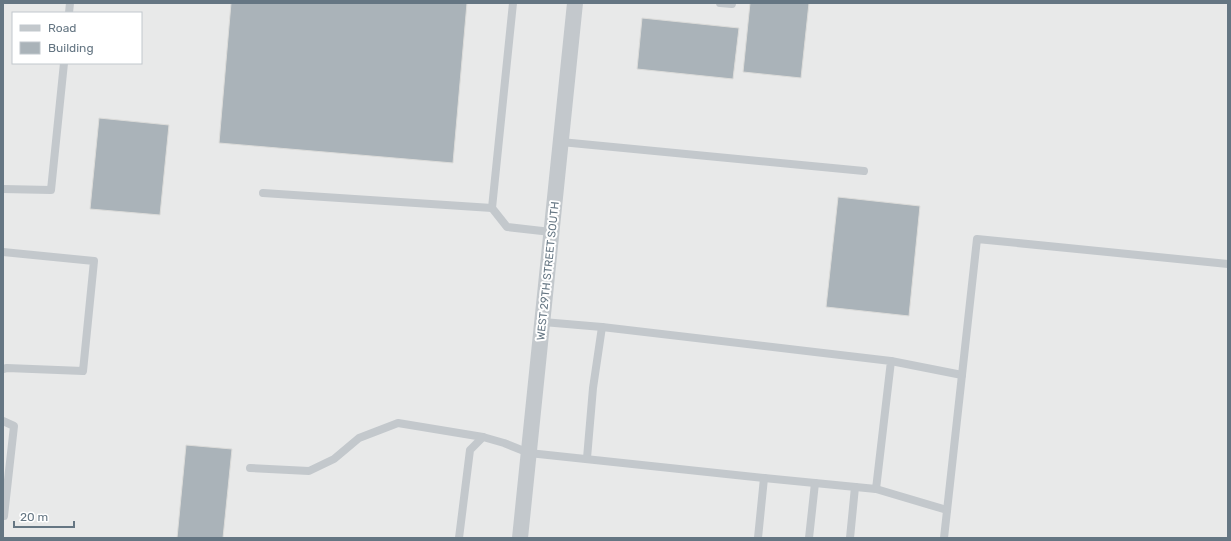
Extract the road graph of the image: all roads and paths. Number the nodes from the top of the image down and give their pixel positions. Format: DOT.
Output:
graph roads {
  1 [pos="513,3"];
  2 [pos="575,3"];
  3 [pos="720,3"];
  4 [pos="732,4"];
  5 [pos="64,64"];
  6 [pos="561,142"];
  7 [pos="864,170"];
  8 [pos="3,189"];
  9 [pos="263,193"];
  10 [pos="492,208"];
  11 [pos="552,232"];
  12 [pos="3,252"];
  13 [pos="1228,264"];
  14 [pos="543,322"];
  15 [pos="602,327"];
  16 [pos="891,361"];
  17 [pos="3,369"];
  18 [pos="962,375"];
  19 [pos="3,421"];
  20 [pos="483,437"];
  21 [pos="529,453"];
  22 [pos="587,458"];
  23 [pos="250,468"];
  24 [pos="764,478"];
  25 [pos="815,483"];
  26 [pos="854,487"];
  27 [pos="876,489"];
  28 [pos="947,510"];
  29 [pos="4,516"];
  30 [pos="459,538"];
  31 [pos="520,538"];
  32 [pos="758,538"];
  33 [pos="809,538"];
  34 [pos="850,538"];
  35 [pos="944,538"];
  1 -- 10 [label="lane"];
  2 -- 6 [label="street, WEST 29TH STREET SOUTH"];
  3 -- 4 [label="lane"];
  5 -- 8 [label="lane"];
  6 -- 7 [label="lane"];
  6 -- 11 [label="street, WEST 29TH STREET SOUTH"];
  9 -- 10 [label="lane"];
  10 -- 11 [label="lane"];
  11 -- 14 [label="street, WEST 29TH STREET SOUTH"];
  12 -- 17 [label="lane"];
  13 -- 18 [label="lane"];
  14 -- 15 [label="lane"];
  14 -- 21 [label="street, WEST 29TH STREET SOUTH"];
  15 -- 16 [label="lane"];
  15 -- 22 [label="lane"];
  16 -- 18 [label="lane"];
  16 -- 27 [label="lane"];
  18 -- 28 [label="lane"];
  19 -- 29 [label="lane"];
  20 -- 21 [label="lane"];
  20 -- 23 [label="lane"];
  20 -- 30 [label="lane"];
  21 -- 22 [label="lane"];
  21 -- 31 [label="street, WEST 29TH STREET SOUTH"];
  22 -- 24 [label="lane"];
  24 -- 25 [label="lane"];
  24 -- 32 [label="lane"];
  25 -- 26 [label="lane"];
  25 -- 33 [label="lane"];
  26 -- 27 [label="lane"];
  26 -- 34 [label="lane"];
  27 -- 28 [label="lane"];
  28 -- 35 [label="lane"];
}
